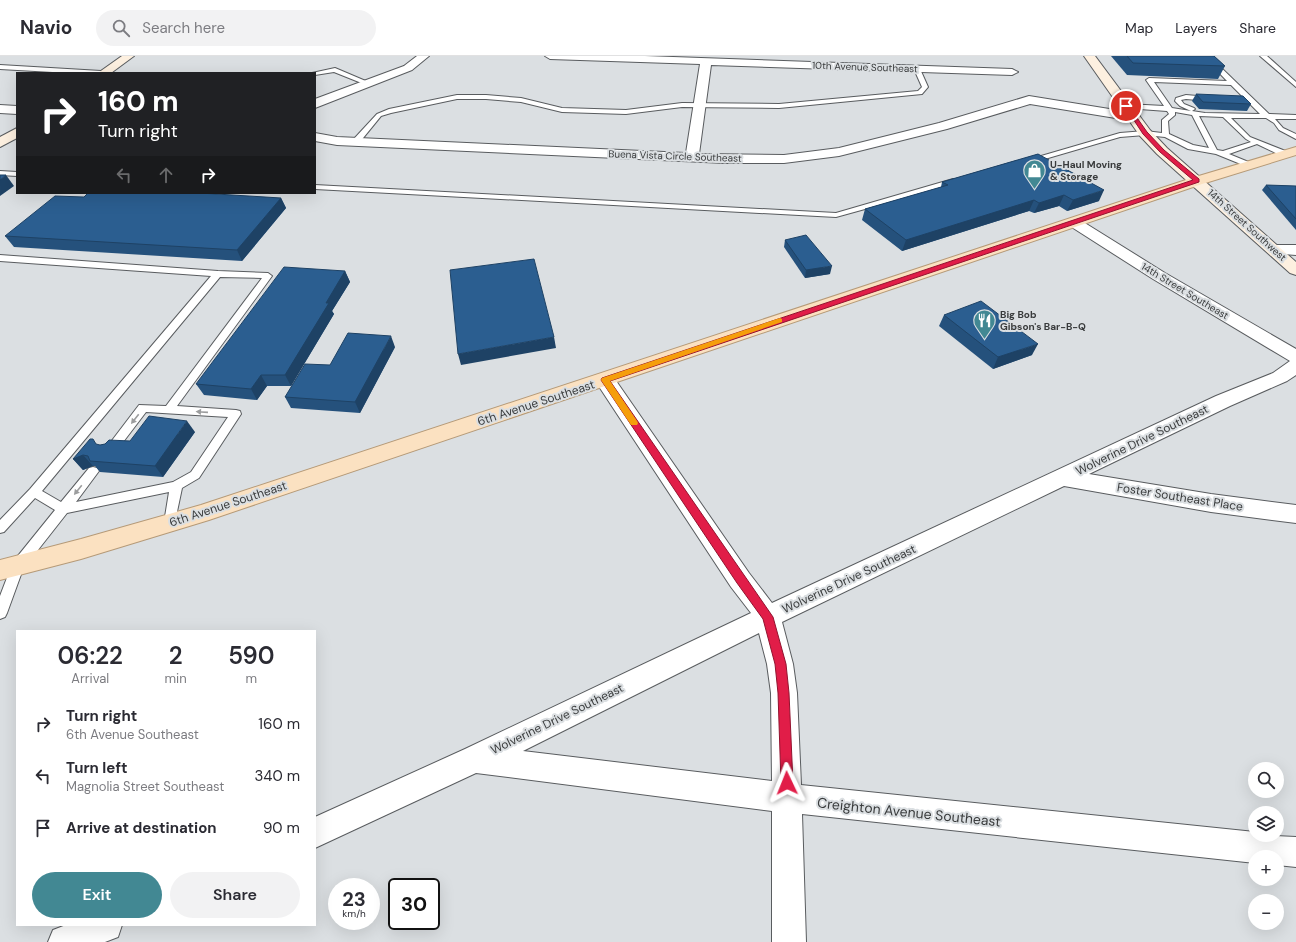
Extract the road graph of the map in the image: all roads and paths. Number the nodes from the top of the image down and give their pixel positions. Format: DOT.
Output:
graph roads {
  1 [pos="129,56"];
  2 [pos="424,56"];
  3 [pos="550,56"];
  4 [pos="1089,56"];
  5 [pos="1206,56"];
  6 [pos="1263,56"];
  7 [pos="1006,61"];
  8 [pos="706,62"];
  9 [pos="0,67"];
  10 [pos="917,69"];
  11 [pos="84,72"];
  12 [pos="105,72"];
  13 [pos="1012,72"];
  14 [pos="316,73"];
  15 [pos="366,83"];
  16 [pos="1232,83"];
  17 [pos="1296,85"];
  18 [pos="1154,87"];
  19 [pos="1023,91"];
  20 [pos="1241,91"];
  21 [pos="1214,99"];
  22 [pos="316,104"];
  23 [pos="701,104"];
  24 [pos="1126,106"];
  25 [pos="0,109"];
  26 [pos="16,110"];
  27 [pos="1171,110"];
  28 [pos="1195,114"];
  29 [pos="1265,115"];
  30 [pos="1225,116"];
  31 [pos="1134,117"];
  32 [pos="1296,118"];
  33 [pos="1276,122"];
  34 [pos="1296,126"];
  35 [pos="16,133"];
  36 [pos="1145,133"];
  37 [pos="1166,135"];
  38 [pos="316,137"];
  39 [pos="1296,137"];
  40 [pos="356,141"];
  41 [pos="1256,142"];
  42 [pos="0,143"];
  43 [pos="1214,151"];
  44 [pos="1290,152"];
  45 [pos="1222,154"];
  46 [pos="692,157"];
  47 [pos="1020,163"];
  48 [pos="1248,165"];
  49 [pos="0,173"];
  50 [pos="16,174"];
  51 [pos="966,178"];
  52 [pos="1197,181"];
  53 [pos="316,187"];
  54 [pos="1075,223"];
  55 [pos="1275,250"];
  56 [pos="1296,250"];
  57 [pos="2,259"];
  58 [pos="1296,270"];
  59 [pos="218,274"];
  60 [pos="1296,357"];
  61 [pos="1296,366"];
  62 [pos="605,380"];
  63 [pos="168,409"];
  64 [pos="110,451"];
  65 [pos="93,471"];
  66 [pos="1064,478"];
  67 [pos="176,486"];
  68 [pos="34,492"];
  69 [pos="63,509"];
  70 [pos="1296,514"];
  71 [pos="170,523"];
  72 [pos="0,528"];
  73 [pos="18,566"];
  74 [pos="0,570"];
  75 [pos="0,613"];
  76 [pos="768,617"];
  77 [pos="475,759"];
  78 [pos="787,798"];
  79 [pos="316,832"];
  80 [pos="1296,852"];
  81 [pos="104,926"];
  82 [pos="65,942"];
  83 [pos="789,942"];
  1 -- 12 [label="street"];
  2 -- 15 [label="street"];
  3 -- 8 [label="street, 10th Avenue Southeast"];
  4 -- 24 [label="street, 14th Street Southwest"];
  5 -- 16 [label="lane"];
  6 -- 17 [label="lane"];
  7 -- 13 [label="street"];
  8 -- 10 [label="street, 10th Avenue Southeast"];
  8 -- 23 [label="street"];
  9 -- 11 [label="lane"];
  10 -- 13 [label="street, 10th Avenue Southeast"];
  10 -- 23 [label="lane"];
  13 -- 19 [label="street"];
  14 -- 15 [label="lane"];
  15 -- 22 [label="street"];
  16 -- 18 [label="lane"];
  16 -- 20 [label="lane"];
  18 -- 20 [label="lane"];
  18 -- 27 [label="lane"];
  19 -- 31 [label="street"];
  19 -- 46 [label="street, Buena Vista Circle Southeast"];
  20 -- 29 [label="lane"];
  21 -- 29 [label="lane"];
  23 -- 40 [label="lane"];
  23 -- 46 [label="street"];
  24 -- 27 [label="lane"];
  24 -- 31 [label="street, 14th Street Southwest"];
  25 -- 26 [label="street"];
  27 -- 28 [label="lane"];
  27 -- 37 [label="lane"];
  28 -- 30 [label="lane"];
  28 -- 43 [label="lane"];
  29 -- 30 [label="lane"];
  29 -- 32 [label="lane"];
  29 -- 33 [label="lane"];
  30 -- 41 [label="lane"];
  31 -- 36 [label="street, 14th Street Southwest"];
  33 -- 34 [label="lane"];
  33 -- 39 [label="lane"];
  35 -- 42 [label="street"];
  36 -- 37 [label="lane"];
  36 -- 47 [label="lane"];
  36 -- 52 [label="street, 14th Street Southwest"];
  37 -- 43 [label="lane"];
  38 -- 40 [label="street, Buena Vista Circle Southeast"];
  40 -- 46 [label="street, Buena Vista Circle Southeast"];
  41 -- 44 [label="lane"];
  41 -- 45 [label="lane"];
  43 -- 45 [label="lane"];
  44 -- 48 [label="main road, 6th Avenue Southeast"];
  45 -- 48 [label="lane"];
  48 -- 52 [label="main road, 6th Avenue Southeast"];
  49 -- 50 [label="lane"];
  51 -- 53 [label="lane"];
  52 -- 54 [label="main road, 6th Avenue Southeast"];
  52 -- 55 [label="street, 14th Street Southwest"];
  54 -- 60 [label="street, 14th Street Southeast"];
  54 -- 62 [label="main road, 6th Avenue Southeast"];
  55 -- 56 [label="street"];
  55 -- 58 [label="street, 14th Street Southwest"];
  57 -- 59 [label="lane"];
  59 -- 63 [label="lane"];
  59 -- 68 [label="lane"];
  61 -- 66 [label="street, Wolverine Drive Southeast"];
  62 -- 71 [label="main road, 6th Avenue Southeast"];
  62 -- 76 [label="street"];
  63 -- 64 [label="lane, one-way"];
  67 -- 63 [label="lane, one-way"];
  65 -- 69 [label="lane, one-way"];
  66 -- 70 [label="street, Foster Southeast Place"];
  66 -- 76 [label="street, Wolverine Drive Southeast"];
  67 -- 69 [label="lane"];
  67 -- 71 [label="lane"];
  68 -- 69 [label="lane"];
  68 -- 72 [label="lane"];
  69 -- 73 [label="lane"];
  71 -- 73 [label="main road, 6th Avenue Southeast"];
  73 -- 74 [label="main road, 6th Avenue Southeast"];
  73 -- 75 [label="lane"];
  76 -- 77 [label="street, Wolverine Drive Southeast"];
  76 -- 78 [label="street"];
  77 -- 78 [label="street, Creighton Avenue Southeast"];
  77 -- 79 [label="street, Wolverine Drive Southeast"];
  78 -- 80 [label="street, Creighton Avenue Southeast"];
  78 -- 83 [label="street"];
  81 -- 82 [label="street"];
}
